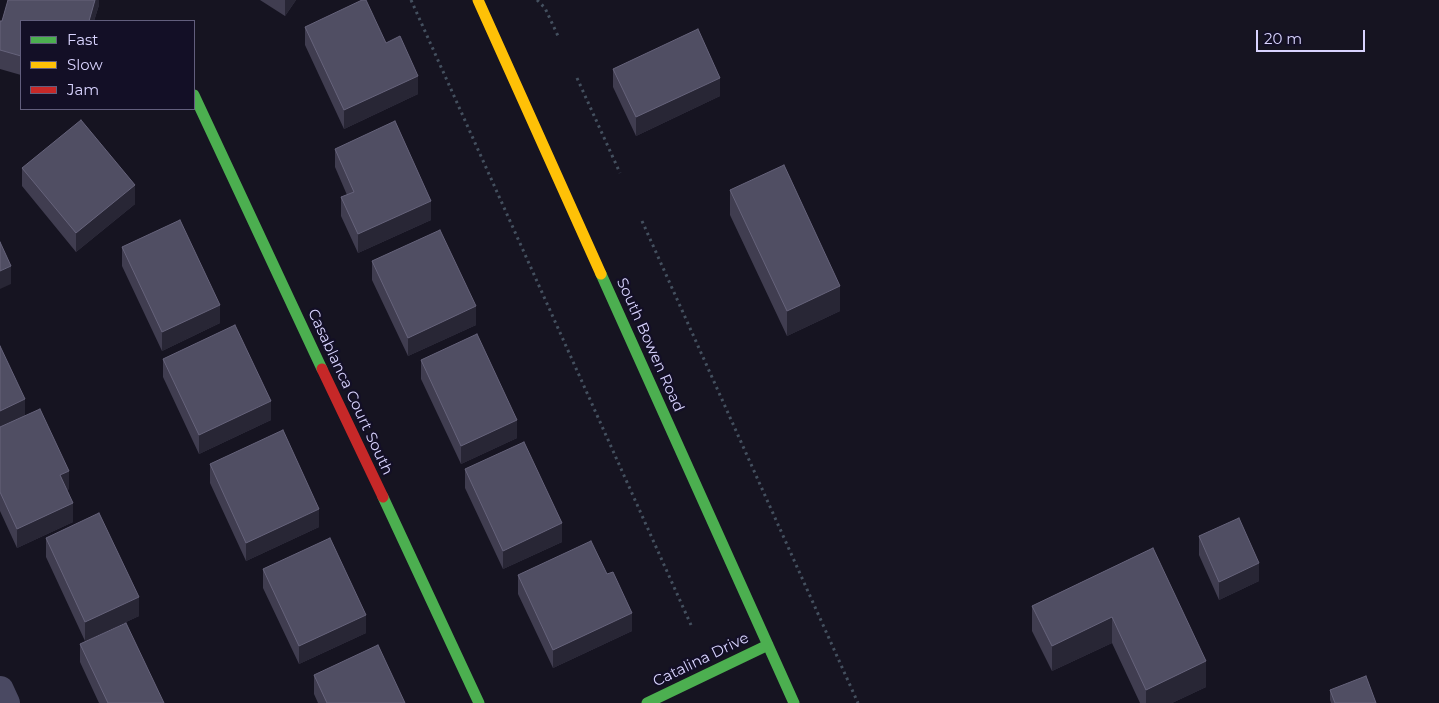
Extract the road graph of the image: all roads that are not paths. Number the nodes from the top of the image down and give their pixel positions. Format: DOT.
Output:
graph roads {
  1 [pos="478,0"];
  2 [pos="195,97"];
  3 [pos="768,645"];
  4 [pos="0,690"];
  5 [pos="6,703"];
  6 [pos="479,703"];
  7 [pos="646,703"];
  8 [pos="794,703"];
  1 -- 3 [label="street, South Bowen Road"];
  2 -- 6 [label="street, Casablanca Court South"];
  3 -- 7 [label="street, Catalina Drive"];
  3 -- 8 [label="street, South Bowen Road"];
  4 -- 5 [label="street"];
}
